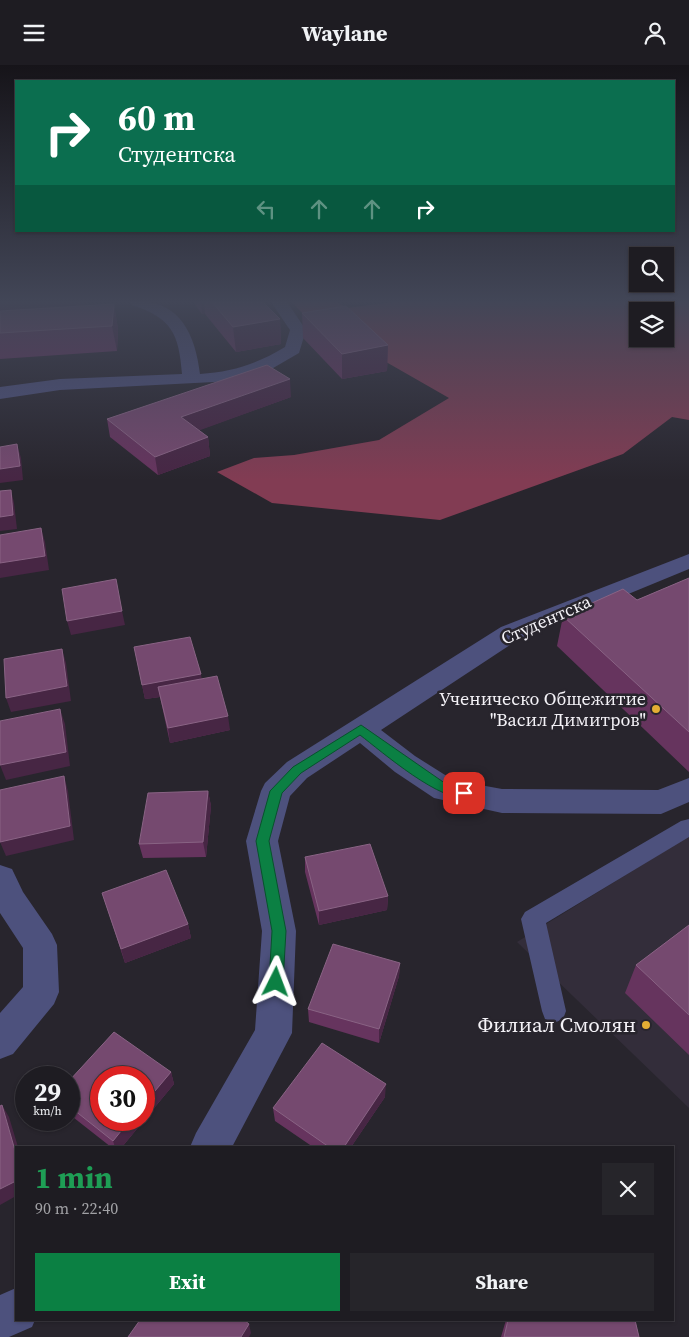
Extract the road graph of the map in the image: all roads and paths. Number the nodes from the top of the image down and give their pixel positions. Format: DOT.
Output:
graph roads {
  1 [pos="189,361"];
  2 [pos="274,361"];
  3 [pos="190,379"];
  4 [pos="0,393"];
  5 [pos="689,561"];
  6 [pos="361,729"];
  7 [pos="689,789"];
  8 [pos="689,827"];
  9 [pos="0,879"];
  10 [pos="554,1011"];
  11 [pos="0,1041"];
  12 [pos="211,1146"];
  13 [pos="15,1311"];
  14 [pos="0,1318"];
  1 -- 3 [label="street"];
  2 -- 3 [label="street"];
  3 -- 4 [label="street"];
  5 -- 6 [label="street, Студентска"];
  6 -- 7 [label="street"];
  6 -- 12 [label="street, Студентска"];
  8 -- 10 [label="lane"];
  9 -- 11 [label="street"];
  13 -- 14 [label="street"];
}
